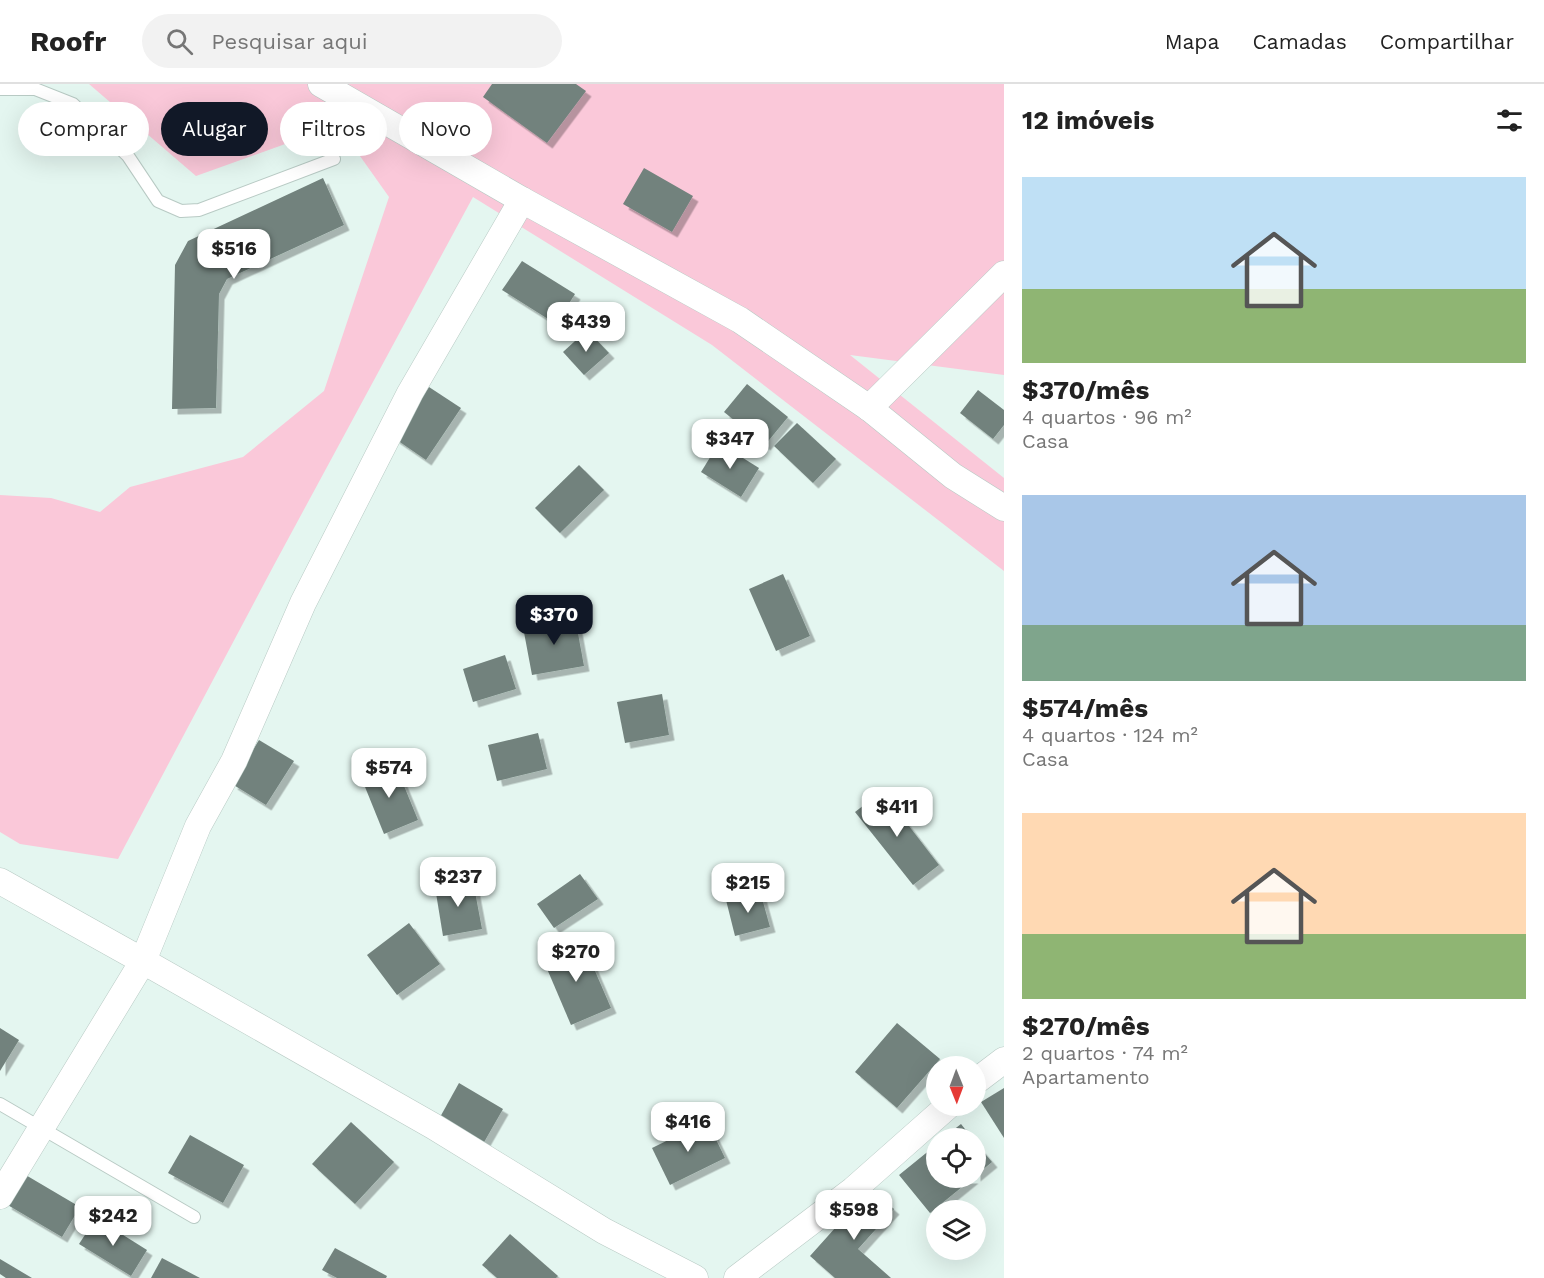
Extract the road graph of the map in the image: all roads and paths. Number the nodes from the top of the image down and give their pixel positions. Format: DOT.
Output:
graph roads {
  1 [pos="321,84"];
  2 [pos="0,89"];
  3 [pos="334,159"];
  4 [pos="522,200"];
  5 [pos="1004,274"];
  6 [pos="869,408"];
  7 [pos="1004,508"];
  8 [pos="0,881"];
  9 [pos="143,961"];
  10 [pos="1004,1060"];
  11 [pos="986,1074"];
  12 [pos="0,1104"];
  13 [pos="937,1116"];
  14 [pos="41,1128"];
  15 [pos="0,1196"];
  16 [pos="194,1217"];
  17 [pos="664,1272"];
  18 [pos="695,1278"];
  19 [pos="737,1278"];
  1 -- 4 [label="street"];
  2 -- 3 [label="lane"];
  4 -- 6 [label="street"];
  4 -- 9 [label="street"];
  5 -- 6 [label="street"];
  6 -- 7 [label="street"];
  8 -- 9 [label="street"];
  9 -- 14 [label="street"];
  9 -- 17 [label="street"];
  10 -- 11 [label="street"];
  12 -- 14 [label="lane"];
  13 -- 19 [label="street"];
  14 -- 15 [label="street"];
  14 -- 16 [label="lane"];
  17 -- 18 [label="street"];
}
